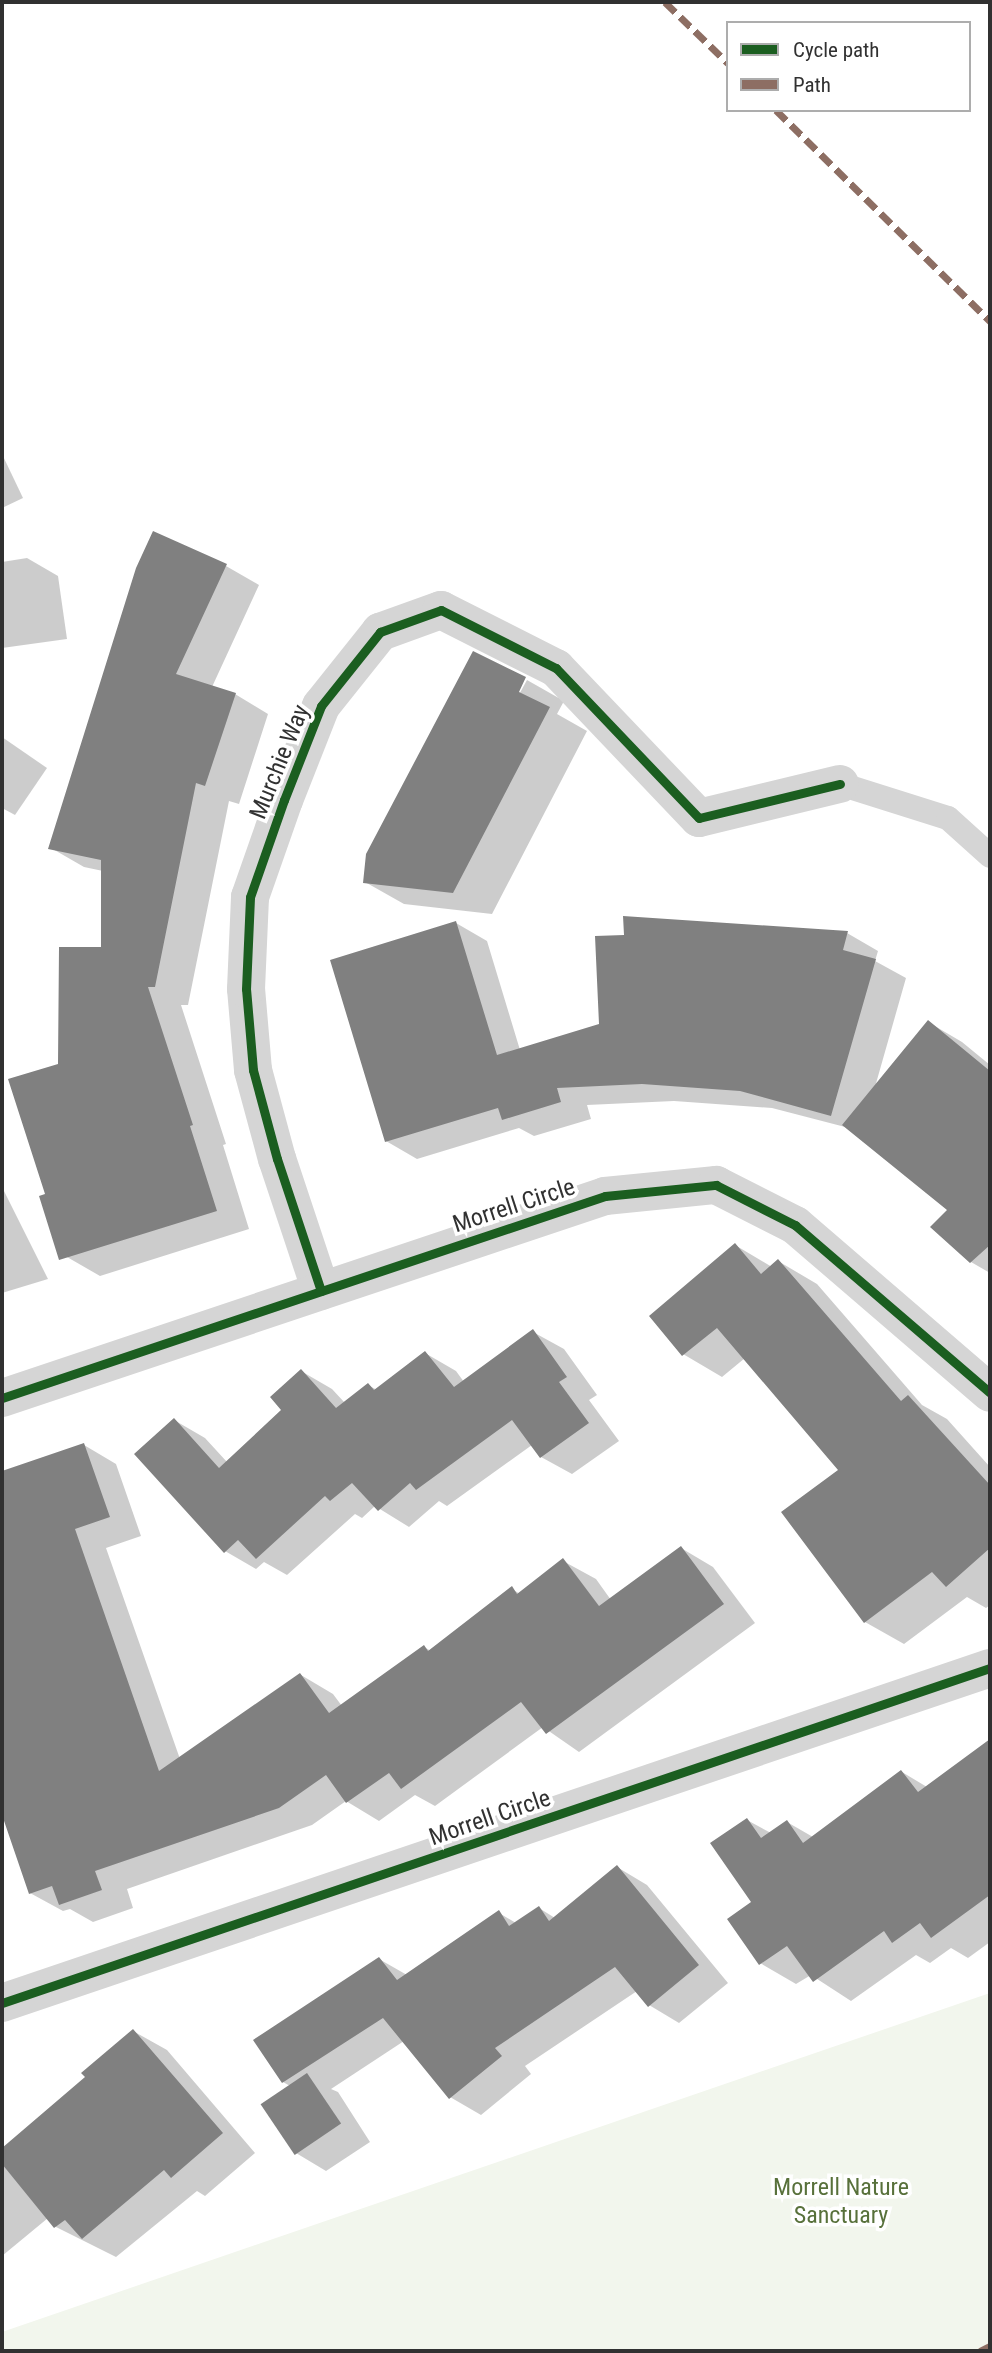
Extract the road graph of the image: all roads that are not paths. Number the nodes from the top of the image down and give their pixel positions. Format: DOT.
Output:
graph roads {
  1 [pos="840,784"];
  2 [pos="990,856"];
  3 [pos="321,1291"];
  4 [pos="990,1393"];
  5 [pos="2,1398"];
  6 [pos="990,1668"];
  7 [pos="2,2003"];
  1 -- 2 [label="lane"];
  1 -- 3 [label="street, Murchie Way"];
  3 -- 4 [label="street, Morrell Circle"];
  3 -- 5 [label="street, Morrell Circle"];
  6 -- 7 [label="street, Morrell Circle"];
}
